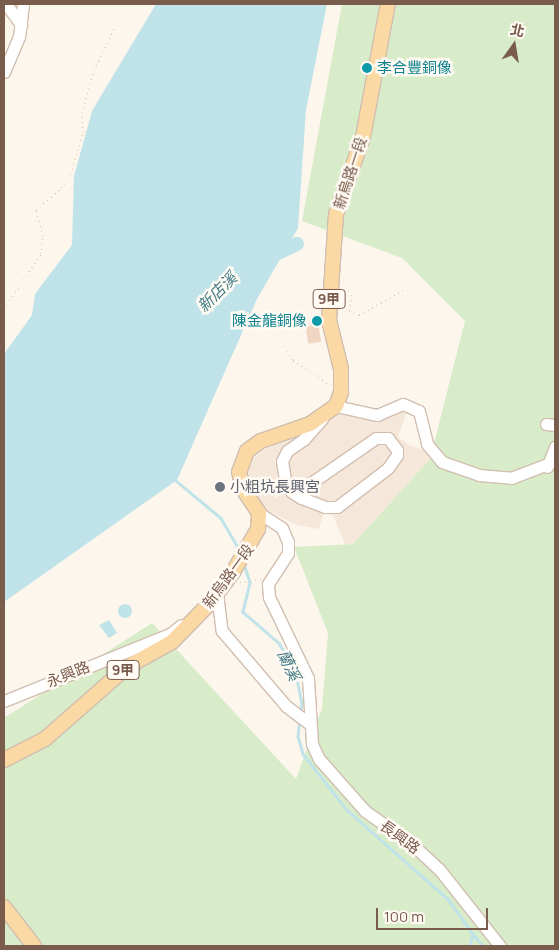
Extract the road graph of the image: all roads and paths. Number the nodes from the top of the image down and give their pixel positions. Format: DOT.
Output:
graph roads {
  1 [pos="6,4"];
  2 [pos="23,4"];
  3 [pos="388,4"];
  4 [pos="21,25"];
  5 [pos="116,25"];
  6 [pos="4,72"];
  7 [pos="330,280"];
  8 [pos="407,288"];
  9 [pos="4,309"];
  10 [pos="281,342"];
  11 [pos="341,392"];
  12 [pos="336,406"];
  13 [pos="324,415"];
  14 [pos="555,447"];
  15 [pos="551,464"];
  16 [pos="295,494"];
  17 [pos="259,513"];
  18 [pos="235,577"];
  19 [pos="265,578"];
  20 [pos="213,598"];
  21 [pos="4,701"];
  22 [pos="307,723"];
  23 [pos="4,760"];
  24 [pos="4,907"];
  25 [pos="34,946"];
  26 [pos="500,946"];
  1 -- 4 [label="street"];
  2 -- 4 [label="street"];
  3 -- 7 [label="main road, 新烏路一段 / 9甲"];
  4 -- 6 [label="street"];
  5 -- 9 [label="path"];
  7 -- 8 [label="path"];
  7 -- 11 [label="main road, 新烏路一段 / 9甲"];
  10 -- 11 [label="path"];
  11 -- 12 [label="main road, 新烏路一段 / 9甲"];
  12 -- 13 [label="main road"];
  12 -- 15 [label="street"];
  13 -- 16 [label="street"];
  13 -- 17 [label="main road"];
  14 -- 15 [label="street"];
  16 -- 16 [label="street"];
  17 -- 18 [label="main road, 新烏路一段 / 9甲"];
  17 -- 22 [label="street, 長興路"];
  18 -- 19 [label="path"];
  18 -- 20 [label="main road, 新烏路一段 / 9甲"];
  20 -- 21 [label="street, 永興路"];
  20 -- 22 [label="street"];
  20 -- 23 [label="main road, 新烏路一段 / 9甲"];
  22 -- 26 [label="street, 長興路"];
  24 -- 25 [label="main road"];
}
